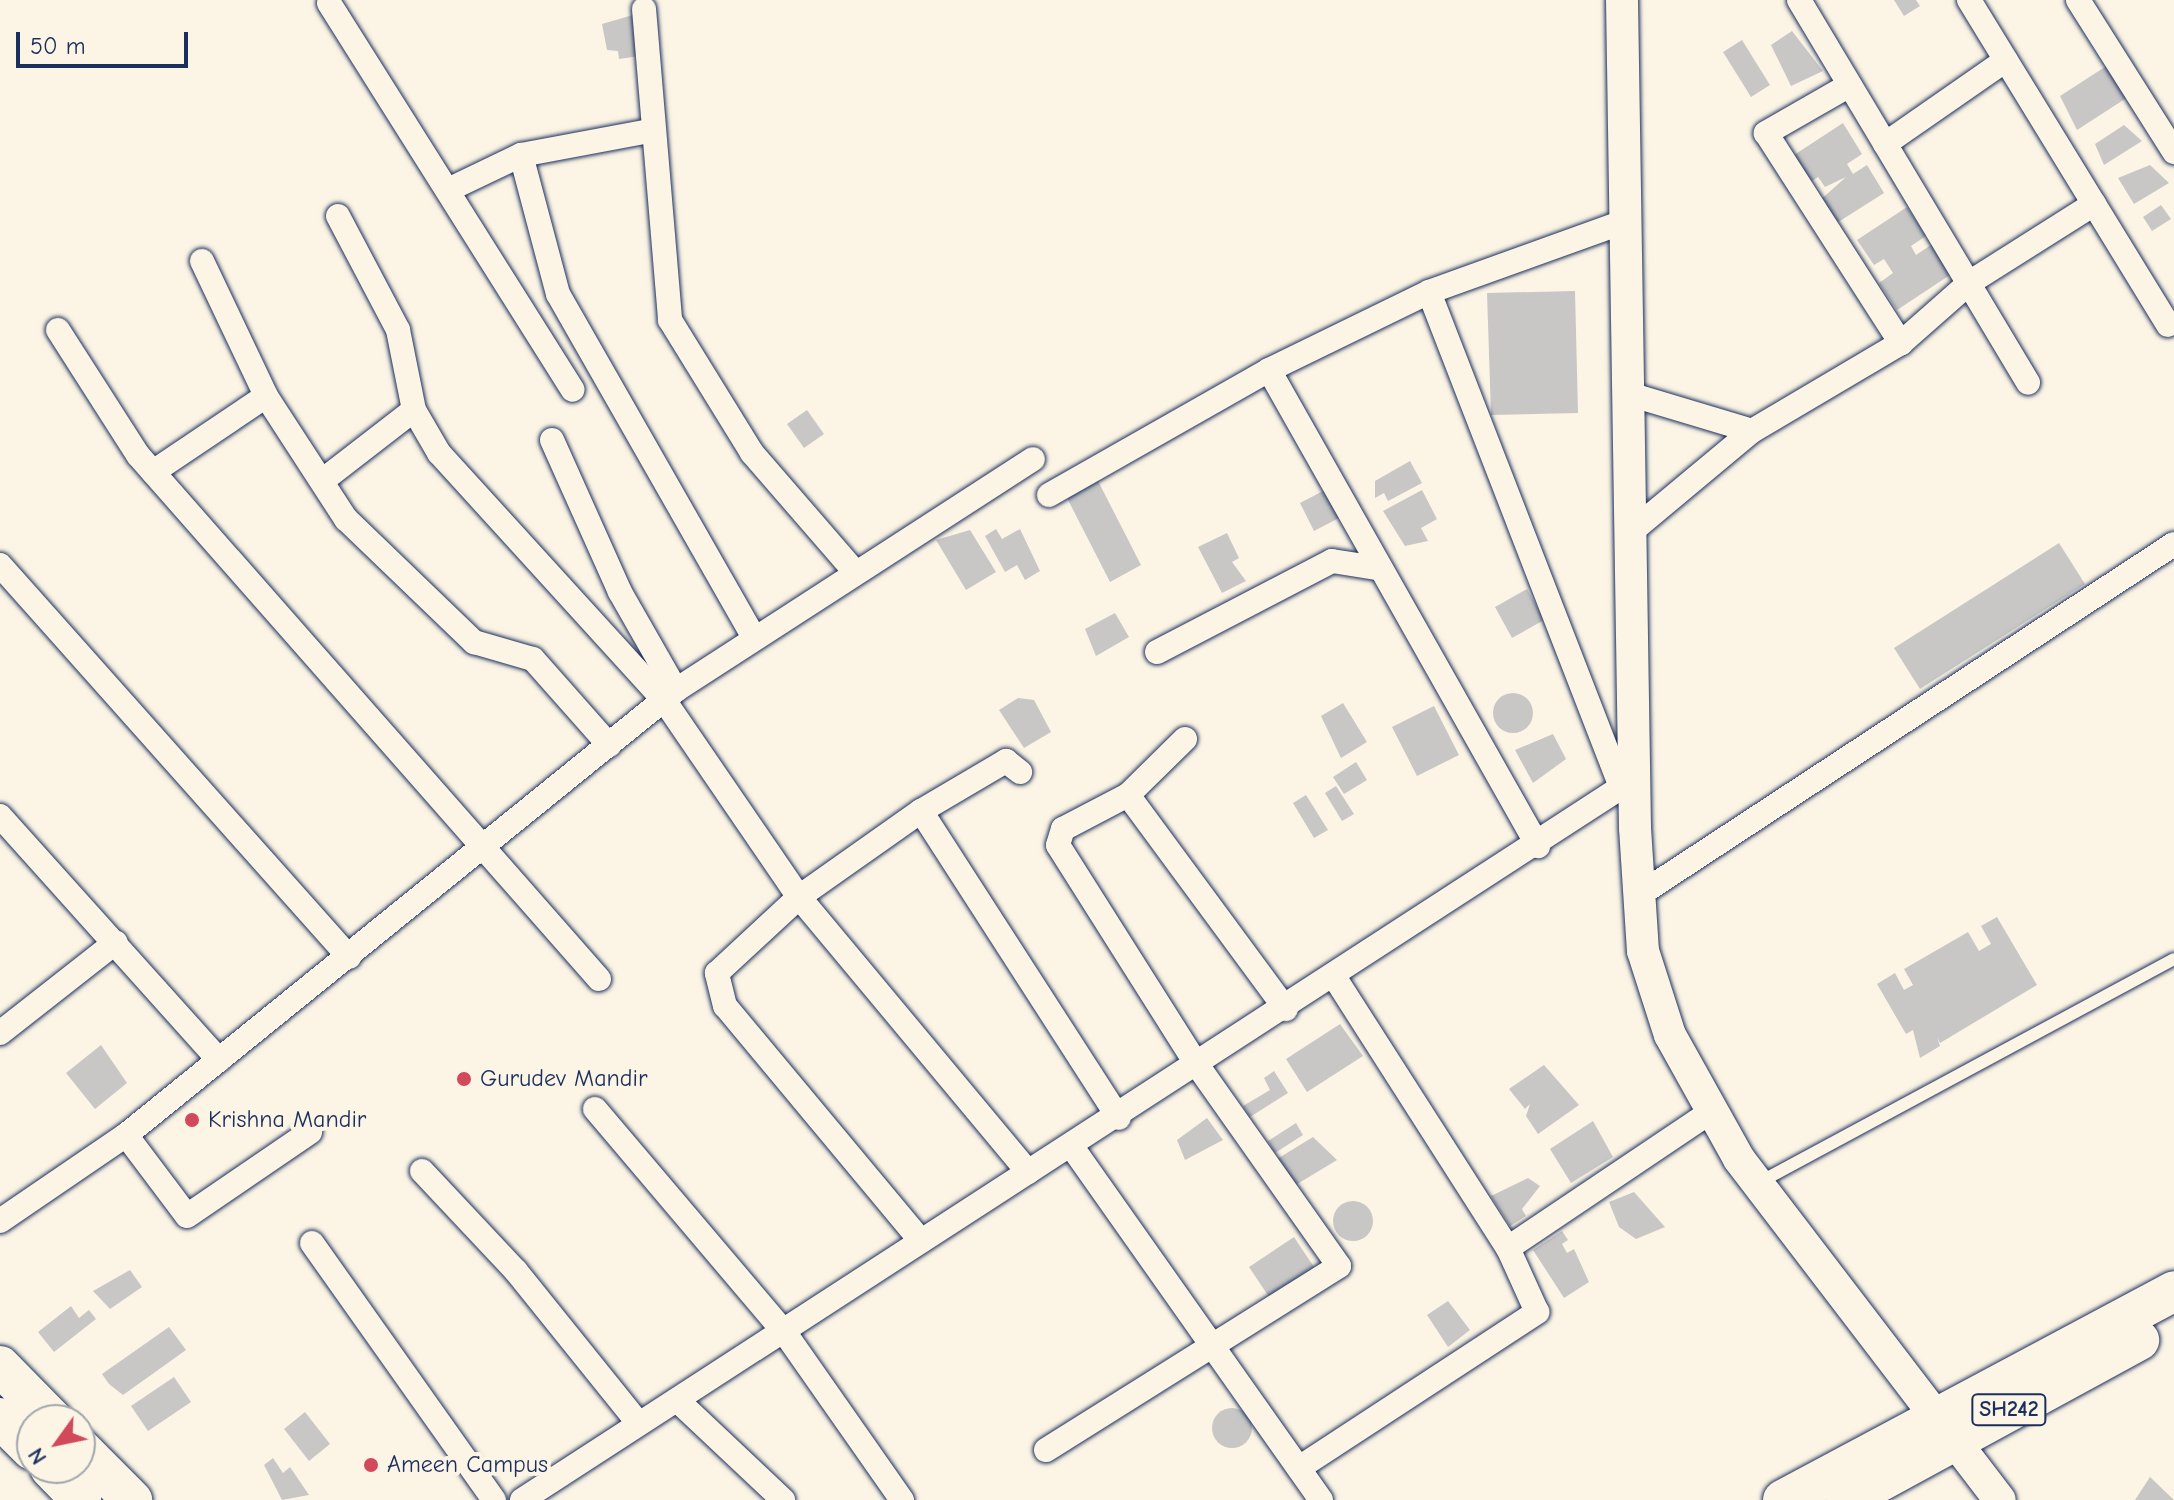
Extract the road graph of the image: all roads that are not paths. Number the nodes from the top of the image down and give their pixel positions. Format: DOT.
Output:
graph roads {
  1 [pos="1622,0"];
  2 [pos="1799,0"];
  3 [pos="1969,0"];
  4 [pos="2078,0"];
  5 [pos="329,3"];
  6 [pos="644,9"];
  7 [pos="2006,60"];
  8 [pos="1848,86"];
  9 [pos="654,130"];
  10 [pos="1885,144"];
  11 [pos="2174,152"];
  12 [pos="521,155"];
  13 [pos="450,189"];
  14 [pos="2094,204"];
  15 [pos="338,216"];
  16 [pos="1626,221"];
  17 [pos="202,261"];
  18 [pos="1969,283"];
  19 [pos="1429,292"];
  20 [pos="2168,325"];
  21 [pos="58,330"];
  22 [pos="1901,343"];
  23 [pos="1269,370"];
  24 [pos="2028,383"];
  25 [pos="573,390"];
  26 [pos="1629,394"];
  27 [pos="266,396"];
  28 [pos="414,410"];
  29 [pos="1752,431"];
  30 [pos="552,440"];
  31 [pos="1033,459"];
  32 [pos="153,472"];
  33 [pos="322,481"];
  34 [pos="1049,495"];
  35 [pos="1632,531"];
  36 [pos="2174,544"];
  37 [pos="0,565"];
  38 [pos="1377,568"];
  39 [pos="855,572"];
  40 [pos="754,638"];
  41 [pos="1157,652"];
  42 [pos="670,695"];
  43 [pos="1185,739"];
  44 [pos="609,745"];
  45 [pos="1020,772"];
  46 [pos="1628,783"];
  47 [pos="1128,795"];
  48 [pos="921,811"];
  49 [pos="2,822"];
  50 [pos="486,844"];
  51 [pos="1538,846"];
  52 [pos="1642,893"];
  53 [pos="799,897"];
  54 [pos="116,942"];
  55 [pos="349,957"];
  56 [pos="2174,959"];
  57 [pos="1335,978"];
  58 [pos="599,979"];
  59 [pos="1286,1009"];
  60 [pos="0,1033"];
  61 [pos="219,1060"];
  62 [pos="1197,1065"];
  63 [pos="595,1109"];
  64 [pos="1712,1111"];
  65 [pos="1119,1118"];
  66 [pos="310,1132"];
  67 [pos="126,1135"];
  68 [pos="1072,1147"];
  69 [pos="422,1171"];
  70 [pos="1028,1172"];
  71 [pos="1757,1184"];
  72 [pos="0,1221"];
  73 [pos="921,1241"];
  74 [pos="312,1243"];
  75 [pos="1508,1248"];
  76 [pos="2174,1291"];
  77 [pos="2174,1321"];
  78 [pos="785,1333"];
  79 [pos="1212,1347"];
  80 [pos="0,1366"];
  81 [pos="677,1400"];
  82 [pos="37,1404"];
  83 [pos="0,1418"];
  84 [pos="638,1423"];
  85 [pos="1942,1430"];
  86 [pos="16,1434"];
  87 [pos="1046,1450"];
  88 [pos="96,1464"];
  89 [pos="1299,1468"];
  90 [pos="66,1484"];
  91 [pos="81,1500"];
  92 [pos="132,1500"];
  93 [pos="494,1500"];
  94 [pos="522,1500"];
  95 [pos="783,1500"];
  96 [pos="902,1500"];
  97 [pos="1321,1500"];
  98 [pos="1783,1500"];
  99 [pos="1846,1500"];
  100 [pos="2000,1500"];
  1 -- 16 [label="street"];
  2 -- 8 [label="street"];
  3 -- 7 [label="street"];
  4 -- 11 [label="street"];
  5 -- 13 [label="street"];
  6 -- 9 [label="street"];
  7 -- 10 [label="street"];
  7 -- 14 [label="street"];
  8 -- 10 [label="street"];
  8 -- 22 [label="street"];
  9 -- 12 [label="street"];
  9 -- 39 [label="street"];
  10 -- 18 [label="street"];
  12 -- 13 [label="street"];
  12 -- 40 [label="street"];
  13 -- 25 [label="street"];
  14 -- 18 [label="street"];
  14 -- 20 [label="street"];
  15 -- 28 [label="street"];
  16 -- 19 [label="street"];
  16 -- 26 [label="street"];
  17 -- 27 [label="street"];
  18 -- 22 [label="street"];
  18 -- 24 [label="street"];
  19 -- 23 [label="street"];
  19 -- 46 [label="street"];
  21 -- 32 [label="street"];
  22 -- 29 [label="street"];
  23 -- 34 [label="street"];
  23 -- 38 [label="street"];
  26 -- 29 [label="street"];
  26 -- 35 [label="street"];
  27 -- 32 [label="street"];
  27 -- 33 [label="street"];
  28 -- 33 [label="street"];
  28 -- 42 [label="street"];
  29 -- 35 [label="street"];
  30 -- 42 [label="street"];
  31 -- 39 [label="street"];
  32 -- 50 [label="street"];
  33 -- 44 [label="street"];
  35 -- 46 [label="street"];
  36 -- 52 [label="street"];
  37 -- 55 [label="street"];
  38 -- 41 [label="street"];
  38 -- 51 [label="street"];
  39 -- 40 [label="street"];
  40 -- 42 [label="street"];
  42 -- 44 [label="street"];
  42 -- 53 [label="street"];
  43 -- 47 [label="street"];
  44 -- 50 [label="street"];
  45 -- 48 [label="street"];
  46 -- 51 [label="street"];
  46 -- 52 [label="street"];
  47 -- 59 [label="street"];
  47 -- 62 [label="street"];
  48 -- 53 [label="street"];
  48 -- 65 [label="street"];
  49 -- 54 [label="street"];
  50 -- 55 [label="street"];
  50 -- 58 [label="street"];
  51 -- 57 [label="street"];
  52 -- 64 [label="street"];
  53 -- 70 [label="street"];
  53 -- 73 [label="street"];
  54 -- 60 [label="street"];
  54 -- 61 [label="street"];
  55 -- 61 [label="street"];
  56 -- 71 [label="lane"];
  57 -- 59 [label="street"];
  57 -- 75 [label="street"];
  59 -- 62 [label="street"];
  61 -- 67 [label="street"];
  62 -- 65 [label="street"];
  62 -- 79 [label="street"];
  63 -- 78 [label="street"];
  64 -- 71 [label="street"];
  64 -- 75 [label="street"];
  65 -- 68 [label="street"];
  66 -- 67 [label="street"];
  67 -- 72 [label="street"];
  68 -- 70 [label="street"];
  68 -- 79 [label="street"];
  69 -- 84 [label="street"];
  70 -- 73 [label="street"];
  71 -- 85 [label="street"];
  73 -- 78 [label="street"];
  74 -- 93 [label="street"];
  75 -- 89 [label="street"];
  76 -- 85 [label="main road"];
  77 -- 85 [label="main road, SH242"];
  78 -- 81 [label="street"];
  78 -- 96 [label="street"];
  79 -- 87 [label="street"];
  79 -- 89 [label="street"];
  80 -- 82 [label="main road"];
  81 -- 84 [label="street"];
  81 -- 95 [label="street"];
  83 -- 86 [label="main road"];
  84 -- 94 [label="street"];
  85 -- 98 [label="main road"];
  85 -- 99 [label="main road, SH242"];
  85 -- 100 [label="street"];
  88 -- 92 [label="main road"];
  89 -- 97 [label="street"];
  90 -- 91 [label="main road"];
}
